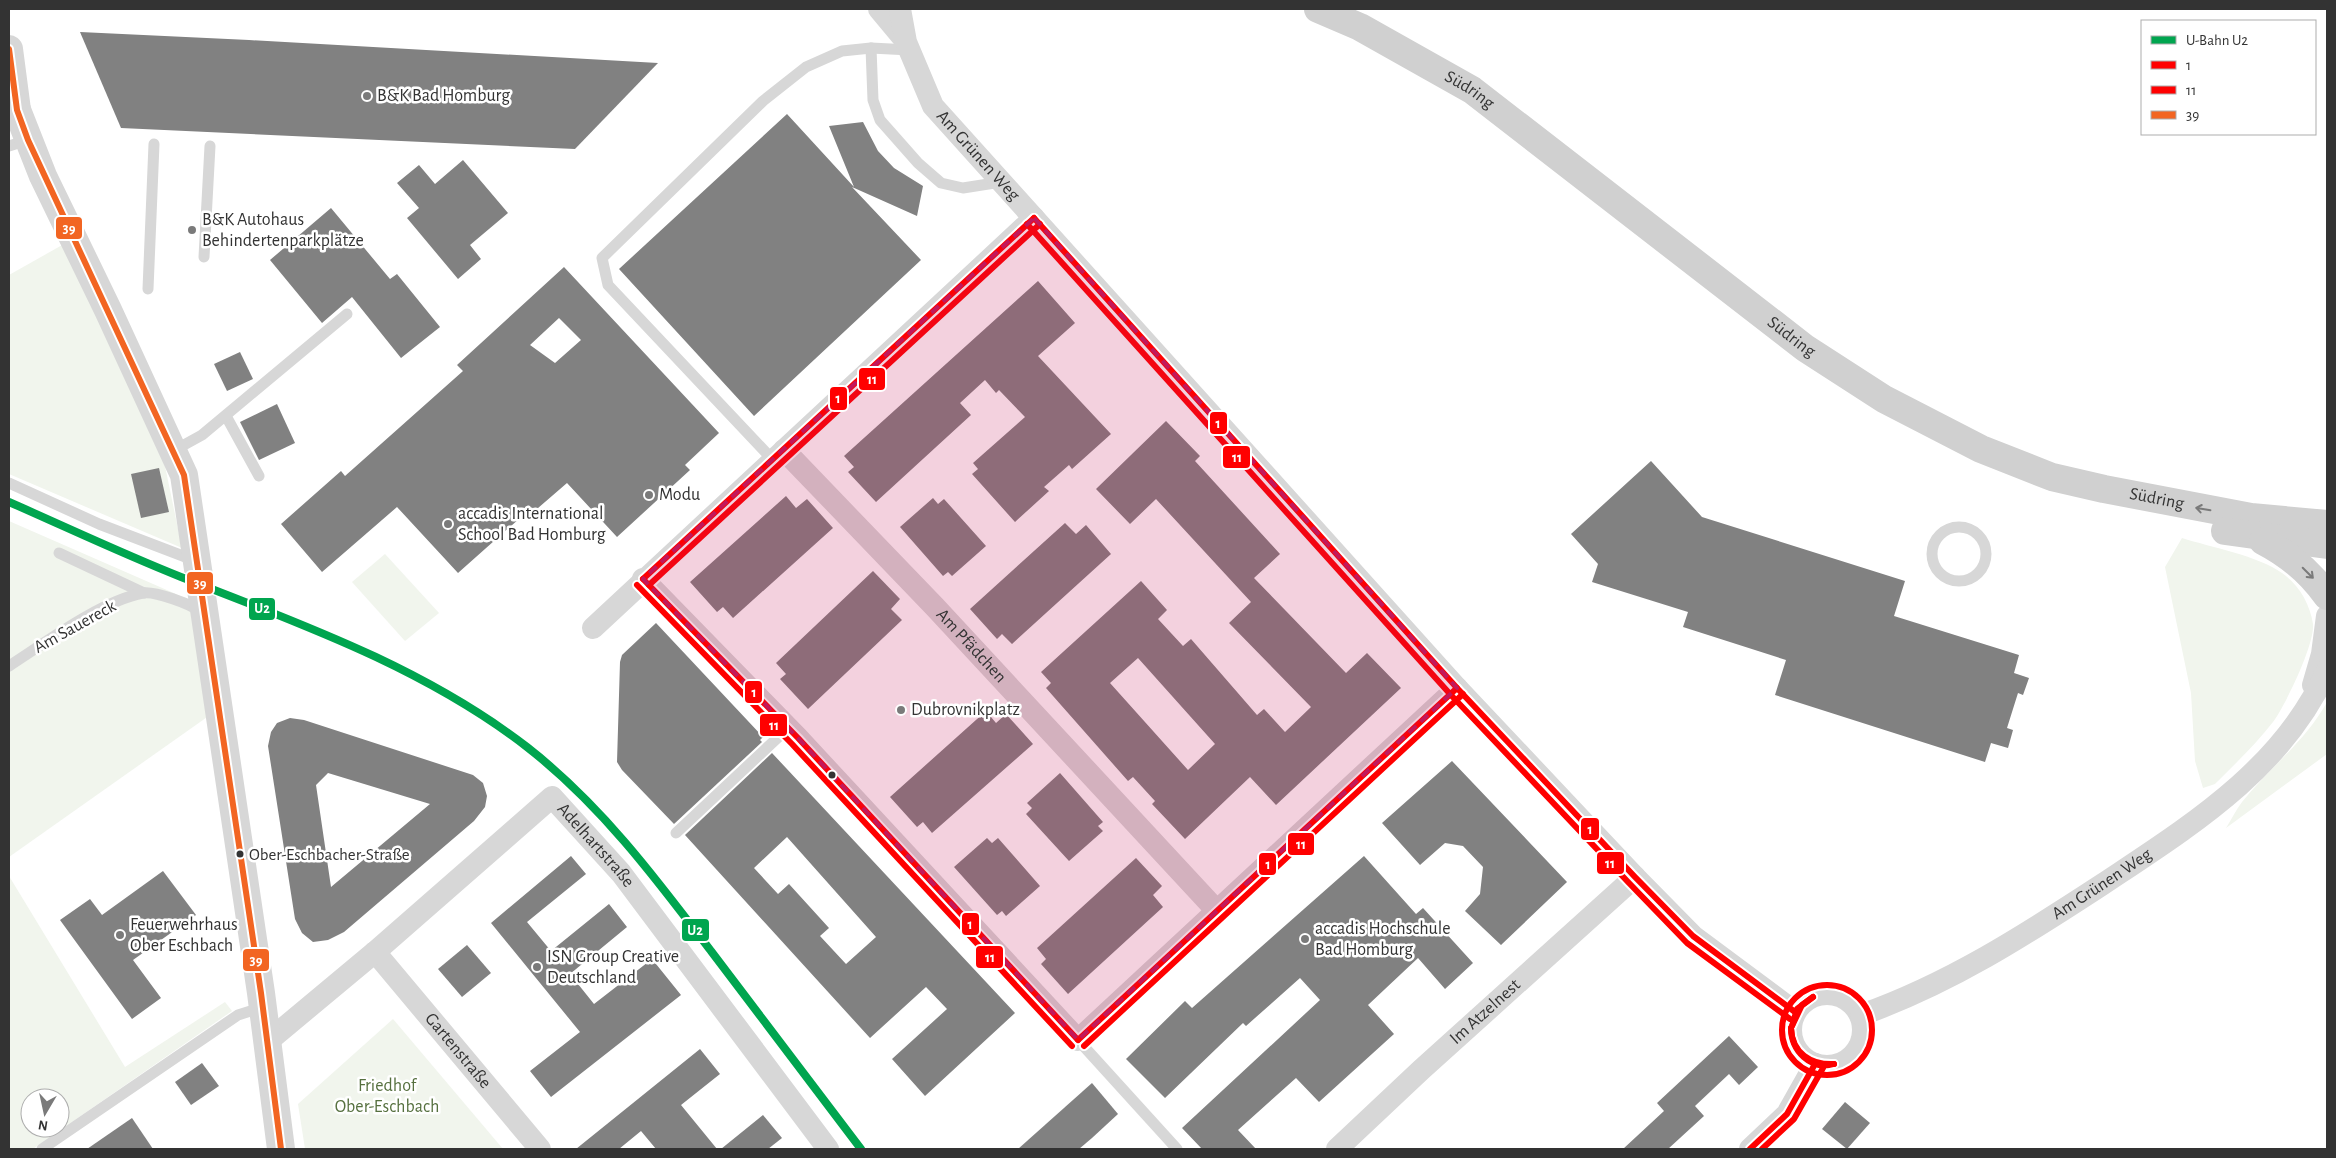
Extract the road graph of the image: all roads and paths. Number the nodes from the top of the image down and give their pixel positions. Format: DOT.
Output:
graph roads {
  1 [pos="880,9"];
  2 [pos="900,9"];
  3 [pos="1318,9"];
  4 [pos="908,46"];
  5 [pos="871,48"];
  6 [pos="9,49"];
  7 [pos="13,103"];
  8 [pos="18,143"];
  9 [pos="154,144"];
  10 [pos="210,146"];
  11 [pos="1001,182"];
  12 [pos="1034,218"];
  13 [pos="204,257"];
  14 [pos="148,289"];
  15 [pos="347,314"];
  16 [pos="226,416"];
  17 [pos="173,452"];
  18 [pos="779,455"];
  19 [pos="259,476"];
  20 [pos="2052,477"];
  21 [pos="9,483"];
  22 [pos="2327,524"];
  23 [pos="2256,537"];
  24 [pos="2327,545"];
  25 [pos="59,553"];
  26 [pos="198,561"];
  27 [pos="1947,578"];
  28 [pos="642,579"];
  29 [pos="144,593"];
  30 [pos="2327,596"];
  31 [pos="206,616"];
  32 [pos="2327,616"];
  33 [pos="593,628"];
  34 [pos="9,666"];
  35 [pos="2327,670"];
  36 [pos="1457,688"];
  37 [pos="2307,706"];
  38 [pos="788,728"];
  39 [pos="676,833"];
  40 [pos="1635,877"];
  41 [pos="1217,911"];
  42 [pos="375,952"];
  43 [pos="263,1007"];
  44 [pos="1795,1012"];
  45 [pos="1861,1015"];
  46 [pos="1078,1040"];
  47 [pos="266,1042"];
  48 [pos="1815,1064"];
  49 [pos="42,1149"];
  50 [pos="281,1149"];
  51 [pos="540,1149"];
  52 [pos="828,1149"];
  53 [pos="1177,1149"];
  54 [pos="1337,1149"];
  55 [pos="1750,1149"];
  1 -- 4 [label="street, Am Grünen Weg"];
  2 -- 4 [label="street, Am Grünen Weg"];
  3 -- 20 [label="main road, Südring"];
  4 -- 5 [label="lane"];
  4 -- 11 [label="street, Am Grünen Weg"];
  5 -- 11 [label="lane"];
  5 -- 18 [label="lane"];
  6 -- 7 [label="street"];
  7 -- 8 [label="street"];
  8 -- 17 [label="street"];
  9 -- 14 [label="lane"];
  10 -- 13 [label="lane"];
  11 -- 12 [label="street, Am Grünen Weg"];
  12 -- 18 [label="street"];
  12 -- 36 [label="street, Am Grünen Weg"];
  15 -- 16 [label="lane"];
  16 -- 17 [label="lane"];
  16 -- 19 [label="lane"];
  17 -- 26 [label="street"];
  18 -- 28 [label="street"];
  18 -- 41 [label="street, Am Pfädchen"];
  22 -- 20 [label="main road, Südring, one-way"];
  20 -- 23 [label="main road"];
  21 -- 26 [label="lane"];
  23 -- 24 [label="main road"];
  23 -- 30 [label="main road, one-way"];
  25 -- 29 [label="lane, Am Sauereck"];
  26 -- 31 [label="street"];
  27 -- 27 [label="lane"];
  28 -- 33 [label="street"];
  28 -- 38 [label="street"];
  29 -- 31 [label="lane, Am Sauereck"];
  29 -- 34 [label="lane, Am Sauereck"];
  31 -- 43 [label="street"];
  32 -- 37 [label="street, Am Grünen Weg"];
  35 -- 37 [label="street, Am Grünen Weg"];
  36 -- 40 [label="street, Am Grünen Weg"];
  36 -- 41 [label="street"];
  37 -- 45 [label="street, Am Grünen Weg"];
  38 -- 39 [label="lane"];
  38 -- 46 [label="street"];
  40 -- 44 [label="street, Am Grünen Weg"];
  40 -- 54 [label="street, Im Atzelnest"];
  41 -- 46 [label="street"];
  42 -- 47 [label="street, Adelhartstraße"];
  42 -- 51 [label="street, Gartenstraße"];
  42 -- 52 [label="street, Adelhartstraße"];
  43 -- 47 [label="street"];
  43 -- 49 [label="lane"];
  44 -- 45 [label="street"];
  44 -- 48 [label="street"];
  45 -- 48 [label="street"];
  46 -- 53 [label="lane"];
  47 -- 50 [label="street"];
  48 -- 55 [label="street"];
}
